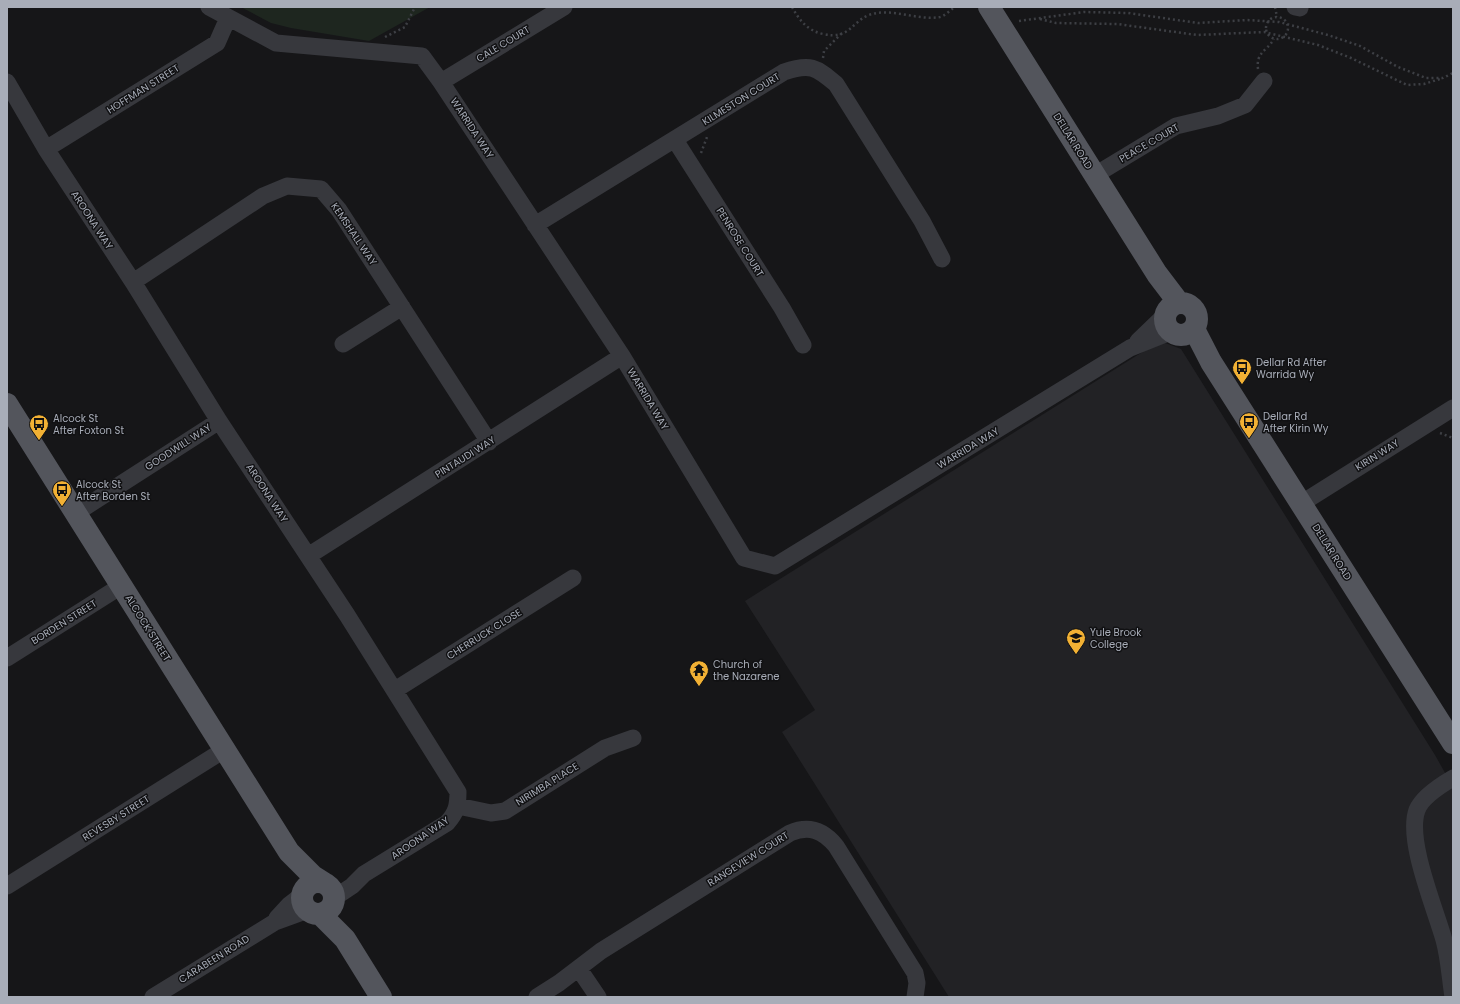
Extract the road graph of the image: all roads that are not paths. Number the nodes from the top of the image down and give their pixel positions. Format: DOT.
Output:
graph roads {
  1 [pos="209,7"];
  2 [pos="564,7"];
  3 [pos="989,7"];
  4 [pos="228,18"];
  5 [pos="1264,81"];
  6 [pos="7,82"];
  7 [pos="441,82"];
  8 [pos="675,140"];
  9 [pos="46,149"];
  10 [pos="1095,175"];
  11 [pos="535,225"];
  12 [pos="942,259"];
  13 [pos="133,282"];
  14 [pos="402,307"];
  15 [pos="1176,321"];
  16 [pos="343,344"];
  17 [pos="803,345"];
  18 [pos="622,356"];
  19 [pos="7,404"];
  20 [pos="1452,412"];
  21 [pos="219,421"];
  22 [pos="13,427"];
  23 [pos="489,442"];
  24 [pos="1302,503"];
  25 [pos="76,513"];
  26 [pos="308,556"];
  27 [pos="573,578"];
  28 [pos="121,586"];
  29 [pos="7,658"];
  30 [pos="395,690"];
  31 [pos="633,738"];
  32 [pos="1453,743"];
  33 [pos="224,750"];
  34 [pos="1453,778"];
  35 [pos="458,806"];
  36 [pos="7,886"];
  37 [pos="319,898"];
  38 [pos="580,969"];
  39 [pos="164,994"];
  40 [pos="381,997"];
  41 [pos="538,997"];
  42 [pos="598,997"];
  43 [pos="915,997"];
  44 [pos="1453,997"];
  1 -- 4 [label="street, WARRIDA WAY"];
  2 -- 7 [label="street, CALE COURT"];
  3 -- 10 [label="main road, DELLAR ROAD"];
  4 -- 7 [label="street, WARRIDA WAY"];
  4 -- 9 [label="street, HOFFMAN STREET"];
  5 -- 10 [label="street, PEACE COURT"];
  6 -- 9 [label="street, AROONA WAY"];
  7 -- 11 [label="street, WARRIDA WAY"];
  8 -- 11 [label="street, KILMESTON COURT"];
  8 -- 12 [label="street, KILMESTON COURT"];
  8 -- 17 [label="street, PENROSE COURT"];
  9 -- 13 [label="street, AROONA WAY"];
  10 -- 15 [label="main road, DELLAR ROAD"];
  11 -- 18 [label="street, WARRIDA WAY"];
  13 -- 14 [label="street, KEMSHALL WAY"];
  13 -- 21 [label="street, AROONA WAY"];
  14 -- 16 [label="street"];
  14 -- 23 [label="street, KEMSHALL WAY"];
  15 -- 18 [label="street, WARRIDA WAY"];
  15 -- 24 [label="main road, DELLAR ROAD"];
  18 -- 23 [label="street, PINTAUDI WAY"];
  19 -- 22 [label="main road, ALCOCK STREET"];
  20 -- 24 [label="street, KIRIN WAY"];
  21 -- 25 [label="street, GOODWILL WAY"];
  21 -- 26 [label="street, AROONA WAY"];
  22 -- 25 [label="main road, ALCOCK STREET"];
  23 -- 26 [label="street, PINTAUDI WAY"];
  24 -- 32 [label="main road, DELLAR ROAD"];
  25 -- 28 [label="main road, ALCOCK STREET"];
  26 -- 30 [label="street, AROONA WAY"];
  27 -- 30 [label="street, CHERRUCK CLOSE"];
  28 -- 29 [label="street, BORDEN STREET"];
  28 -- 33 [label="main road, ALCOCK STREET"];
  30 -- 35 [label="street, AROONA WAY"];
  31 -- 35 [label="street, NIRIMBA PLACE"];
  33 -- 36 [label="street, REVESBY STREET"];
  33 -- 37 [label="main road, ALCOCK STREET"];
  34 -- 44 [label="street"];
  35 -- 37 [label="street, AROONA WAY"];
  37 -- 39 [label="street, CARABEEN ROAD"];
  37 -- 40 [label="main road, ALCOCK STREET"];
  38 -- 41 [label="street, RANGEVIEW COURT"];
  38 -- 42 [label="street"];
  38 -- 43 [label="street, RANGEVIEW COURT"];
}
